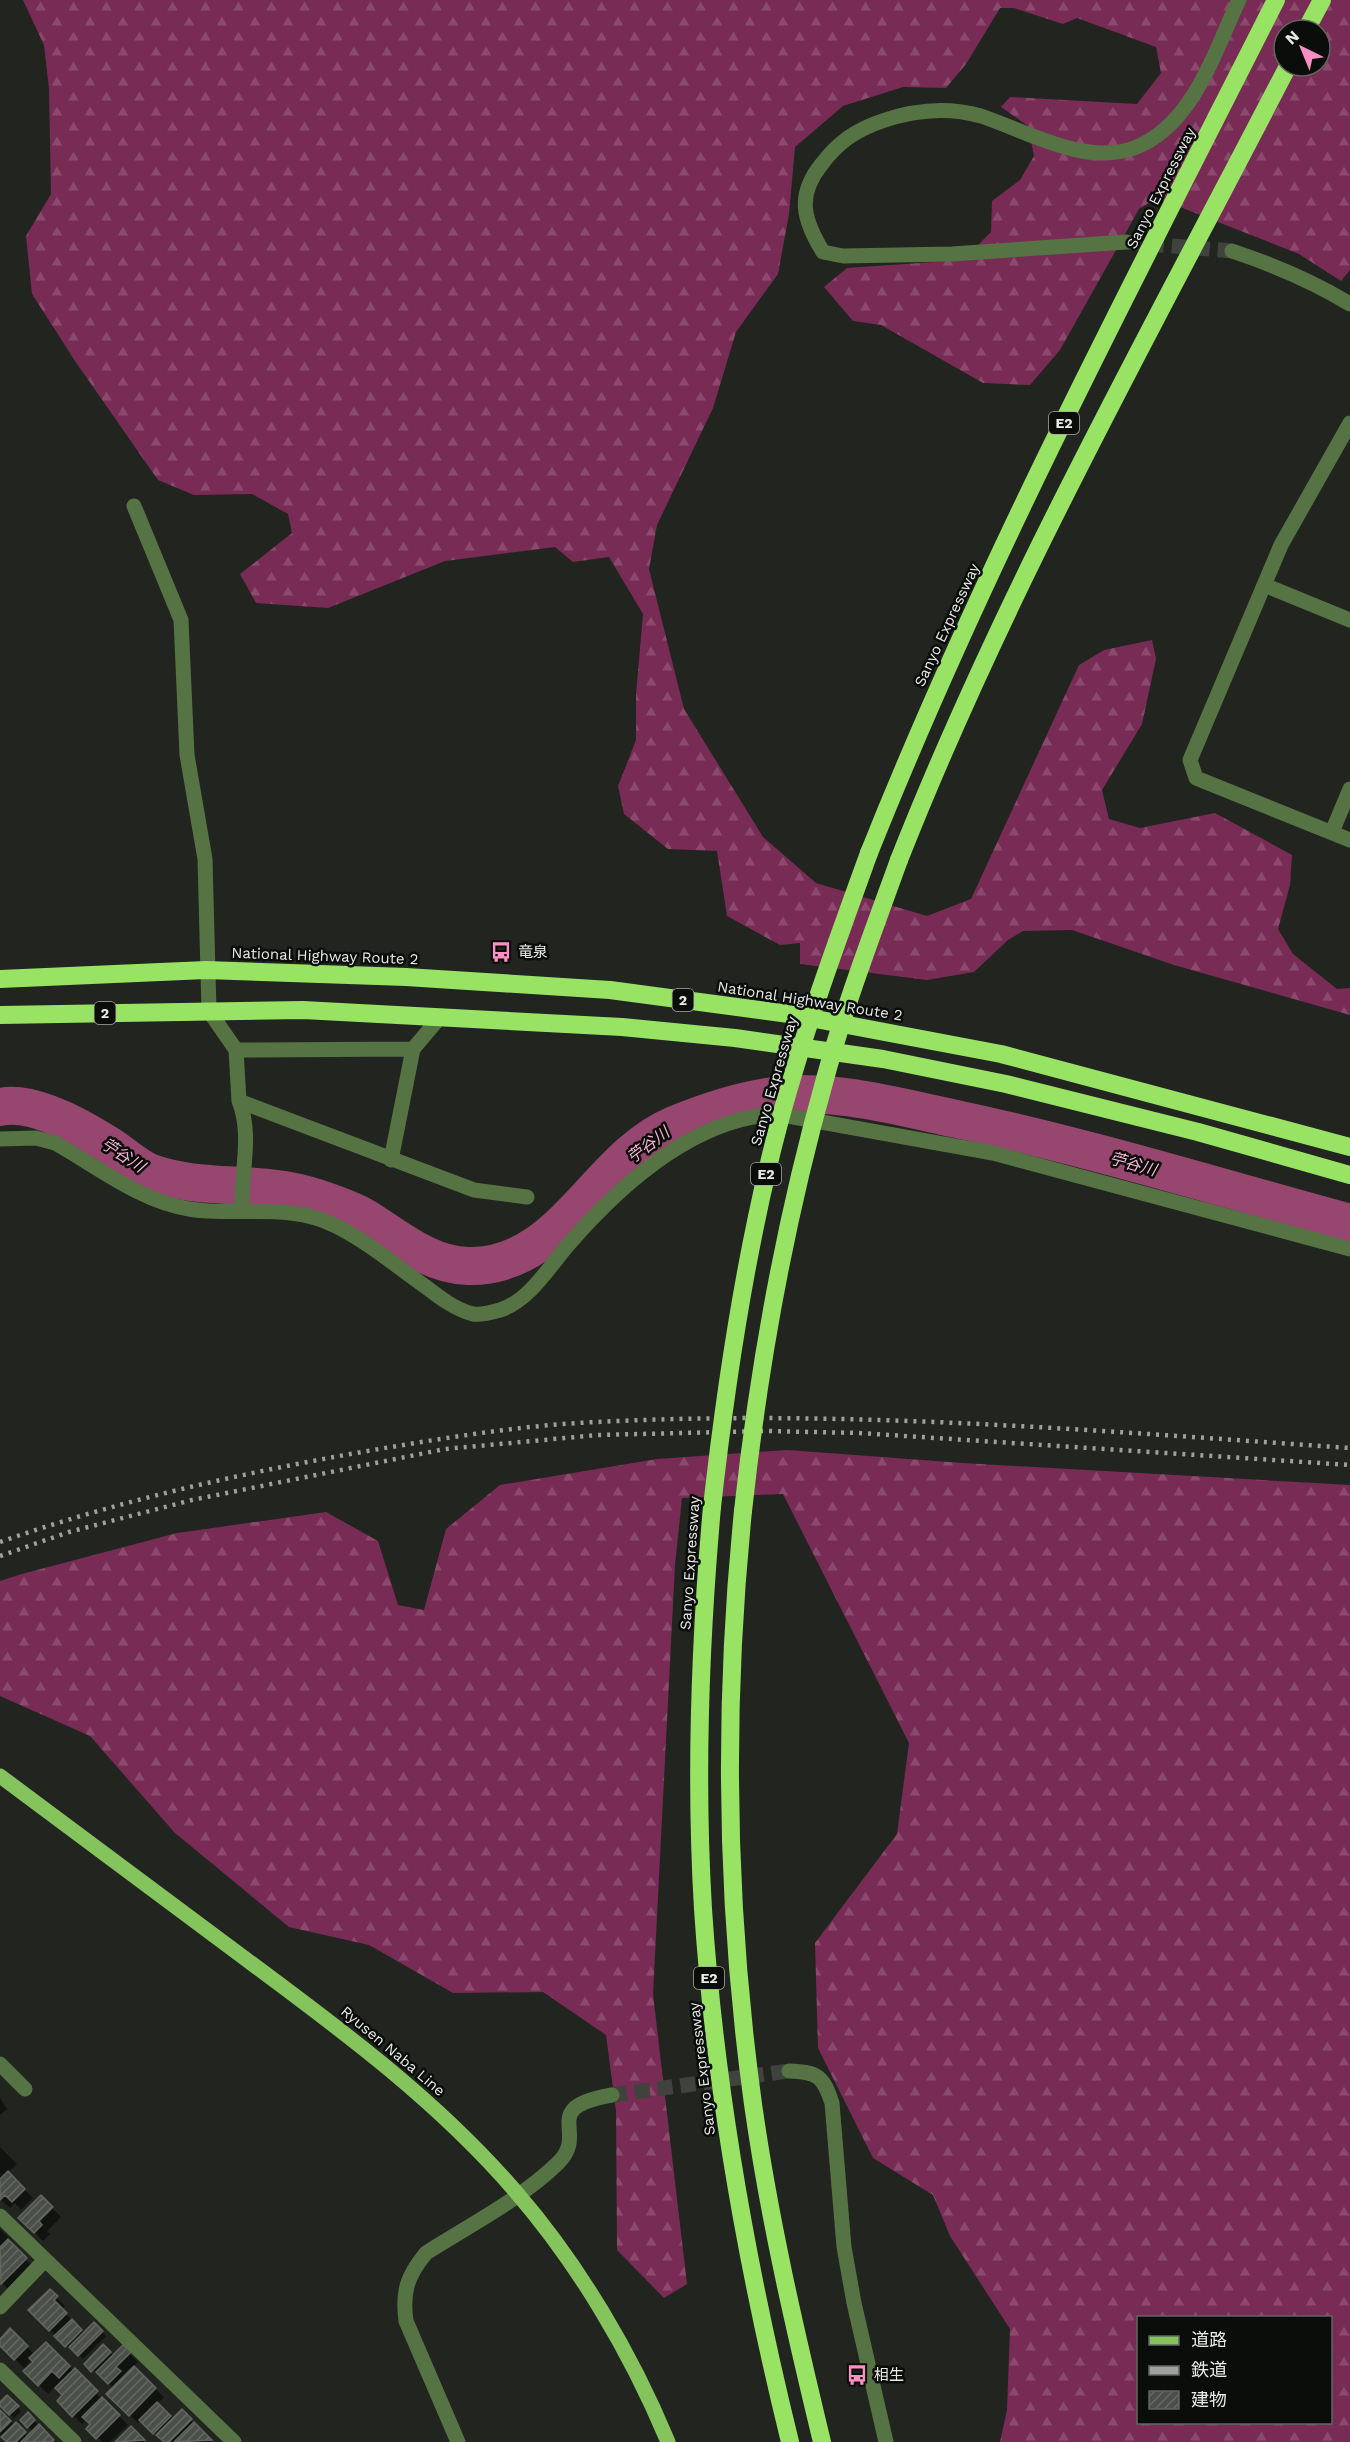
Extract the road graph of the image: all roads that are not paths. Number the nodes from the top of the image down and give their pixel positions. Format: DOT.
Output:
graph roads {
  1 [pos="1239,0"];
  2 [pos="1276,0"];
  3 [pos="1322,0"];
  4 [pos="1312,18"];
  5 [pos="1282,78"];
  6 [pos="1126,242"];
  7 [pos="1232,251"];
  8 [pos="1350,304"];
  9 [pos="1350,423"];
  10 [pos="134,506"];
  11 [pos="1264,585"];
  12 [pos="1350,620"];
  13 [pos="1350,789"];
  14 [pos="1332,832"];
  15 [pos="1350,840"];
  16 [pos="206,970"];
  17 [pos="0,979"];
  18 [pos="209,1011"];
  19 [pos="0,1015"];
  20 [pos="441,1016"];
  21 [pos="413,1049"];
  22 [pos="236,1050"];
  23 [pos="239,1101"];
  24 [pos="0,1138"];
  25 [pos="1350,1147"];
  26 [pos="391,1160"];
  27 [pos="1350,1175"];
  28 [pos="527,1197"];
  29 [pos="242,1208"];
  30 [pos="1350,1248"];
  31 [pos="0,1776"];
  32 [pos="0,2064"];
  33 [pos="789,2071"];
  34 [pos="25,2089"];
  35 [pos="612,2096"];
  36 [pos="518,2194"];
  37 [pos="0,2216"];
  38 [pos="45,2260"];
  39 [pos="0,2307"];
  40 [pos="0,2370"];
  41 [pos="74,2442"];
  42 [pos="234,2442"];
  43 [pos="458,2442"];
  44 [pos="668,2442"];
  45 [pos="790,2442"];
  46 [pos="822,2442"];
  47 [pos="886,2442"];
  1 -- 6 [label="street"];
  2 -- 45 [label="highway, Sanyo Expressway / E2, bridge"];
  3 -- 4 [label="highway"];
  5 -- 46 [label="highway, E2, bridge"];
  7 -- 8 [label="street"];
  9 -- 11 [label="street"];
  10 -- 16 [label="street"];
  11 -- 12 [label="street"];
  11 -- 14 [label="street"];
  13 -- 14 [label="street"];
  14 -- 15 [label="street"];
  16 -- 17 [label="highway, National Highway Route 2 / 2"];
  16 -- 18 [label="street"];
  16 -- 25 [label="highway, National Highway Route 2 / 2"];
  18 -- 19 [label="highway, 2"];
  18 -- 20 [label="highway, 2"];
  18 -- 22 [label="street"];
  20 -- 21 [label="street"];
  20 -- 27 [label="highway, 2"];
  21 -- 22 [label="street"];
  21 -- 26 [label="street"];
  22 -- 23 [label="street"];
  23 -- 26 [label="street"];
  23 -- 29 [label="street"];
  24 -- 29 [label="street"];
  26 -- 28 [label="street"];
  29 -- 30 [label="street"];
  31 -- 36 [label="main road, Ryusen Naba Line"];
  32 -- 34 [label="street"];
  33 -- 47 [label="street"];
  35 -- 36 [label="street"];
  36 -- 43 [label="street"];
  36 -- 44 [label="main road, Ryusen Naba Line"];
  37 -- 38 [label="street"];
  38 -- 39 [label="street"];
  38 -- 42 [label="street"];
  40 -- 41 [label="street"];
}
